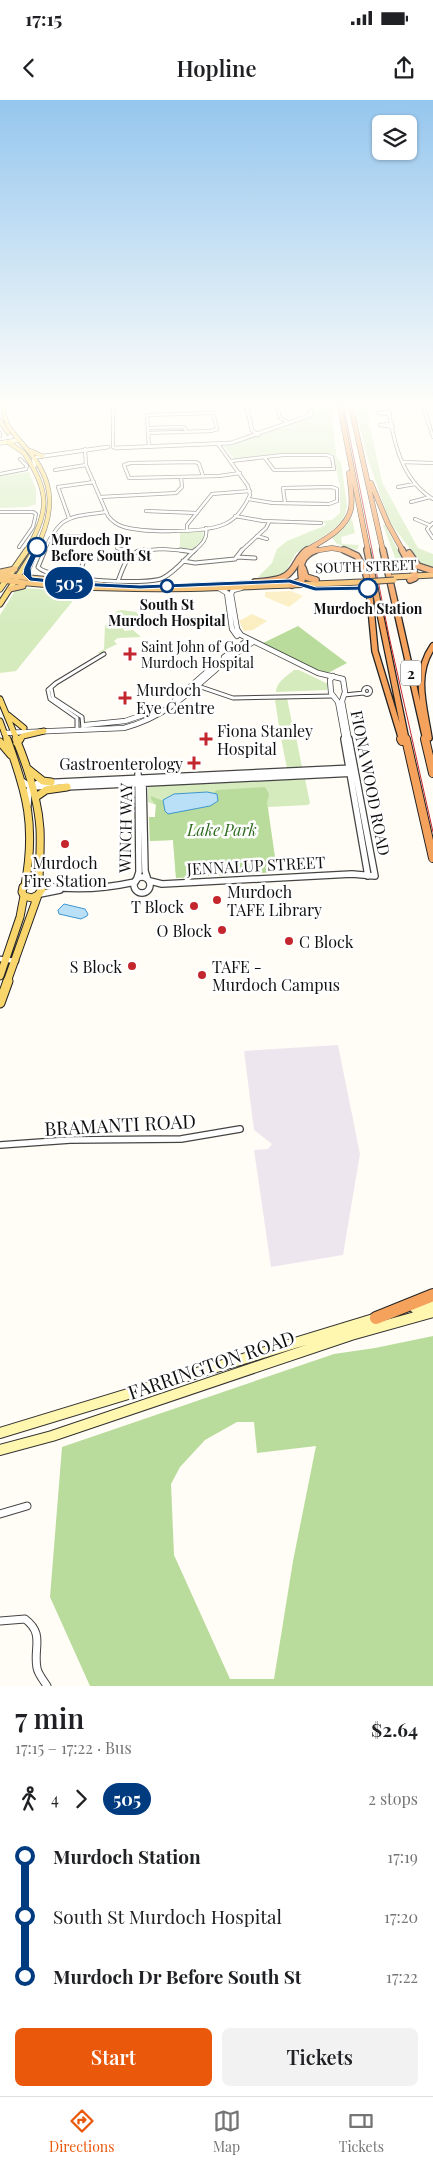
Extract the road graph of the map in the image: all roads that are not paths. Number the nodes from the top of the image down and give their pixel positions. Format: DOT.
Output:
graph roads {
  1 [pos="40,477"];
  2 [pos="45,477"];
  3 [pos="92,477"];
  4 [pos="129,477"];
  5 [pos="181,477"];
  6 [pos="242,477"];
  7 [pos="348,477"];
  8 [pos="354,477"];
  9 [pos="367,477"];
  10 [pos="368,477"];
  11 [pos="411,477"];
  12 [pos="94,482"];
  13 [pos="414,484"];
  14 [pos="398,487"];
  15 [pos="250,491"];
  16 [pos="100,497"];
  17 [pos="431,498"];
  18 [pos="248,500"];
  19 [pos="411,502"];
  20 [pos="285,504"];
  21 [pos="146,511"];
  22 [pos="0,512"];
  23 [pos="106,512"];
  24 [pos="197,513"];
  25 [pos="235,516"];
  26 [pos="69,518"];
  27 [pos="415,519"];
  28 [pos="269,522"];
  29 [pos="321,523"];
  30 [pos="433,523"];
  31 [pos="429,525"];
  32 [pos="206,528"];
  33 [pos="187,529"];
  34 [pos="53,535"];
  35 [pos="256,536"];
  36 [pos="83,537"];
  37 [pos="397,538"];
  38 [pos="433,538"];
  39 [pos="267,539"];
  40 [pos="19,547"];
  41 [pos="117,548"];
  42 [pos="193,552"];
  43 [pos="34,553"];
  44 [pos="86,554"];
  45 [pos="133,554"];
  46 [pos="306,556"];
  47 [pos="237,557"];
  48 [pos="255,558"];
  49 [pos="184,561"];
  50 [pos="15,569"];
  51 [pos="291,570"];
  52 [pos="433,573"];
  53 [pos="0,574"];
  54 [pos="10,576"];
  55 [pos="416,576"];
  56 [pos="74,577"];
  57 [pos="394,578"];
  58 [pos="30,579"];
  59 [pos="433,579"];
  60 [pos="16,580"];
  61 [pos="118,580"];
  62 [pos="410,580"];
  63 [pos="3,581"];
  64 [pos="301,581"];
  65 [pos="255,582"];
  66 [pos="314,582"];
  67 [pos="292,585"];
  68 [pos="245,586"];
  69 [pos="74,588"];
  70 [pos="219,588"];
  71 [pos="0,589"];
  72 [pos="10,589"];
  73 [pos="0,604"];
  74 [pos="250,642"];
  75 [pos="433,646"];
  76 [pos="104,654"];
  77 [pos="333,676"];
  78 [pos="331,683"];
  79 [pos="197,684"];
  80 [pos="343,689"];
  81 [pos="332,690"];
  82 [pos="361,693"];
  83 [pos="344,695"];
  84 [pos="369,695"];
  85 [pos="276,696"];
  86 [pos="334,696"];
  87 [pos="0,699"];
  88 [pos="6,713"];
  89 [pos="0,721"];
  90 [pos="125,721"];
  91 [pos="133,726"];
  92 [pos="80,727"];
  93 [pos="24,728"];
  94 [pos="2,731"];
  95 [pos="12,731"];
  96 [pos="44,731"];
  97 [pos="0,742"];
  98 [pos="16,743"];
  99 [pos="13,757"];
  100 [pos="27,769"];
  101 [pos="352,771"];
  102 [pos="433,773"];
  103 [pos="415,778"];
  104 [pos="22,781"];
  105 [pos="140,781"];
  106 [pos="51,782"];
  107 [pos="70,784"];
  108 [pos="33,786"];
  109 [pos="36,797"];
  110 [pos="28,805"];
  111 [pos="40,835"];
  112 [pos="32,836"];
  113 [pos="433,858"];
  114 [pos="371,873"];
  115 [pos="149,881"];
  116 [pos="135,882"];
  117 [pos="162,884"];
  118 [pos="25,885"];
  119 [pos="39,885"];
  120 [pos="115,886"];
  121 [pos="67,888"];
  122 [pos="136,890"];
  123 [pos="148,890"];
  124 [pos="39,894"];
  125 [pos="24,896"];
  126 [pos="3,959"];
  127 [pos="16,961"];
  128 [pos="0,976"];
  129 [pos="0,1003"];
  130 [pos="240,1129"];
  131 [pos="0,1145"];
  132 [pos="433,1295"];
  133 [pos="433,1303"];
  134 [pos="433,1312"];
  135 [pos="376,1318"];
  136 [pos="0,1433"];
  137 [pos="0,1450"];
  138 [pos="27,1506"];
  139 [pos="0,1514"];
  140 [pos="0,1621"];
  141 [pos="47,1686"];
  1 -- 50 [label="main road"];
  2 -- 43 [label="main road"];
  3 -- 12 [label="street"];
  4 -- 5 [label="street"];
  5 -- 16 [label="street"];
  6 -- 15 [label="street"];
  7 -- 51 [label="highway"];
  8 -- 103 [label="highway, 2"];
  9 -- 102 [label="highway, 2"];
  10 -- 37 [label="highway"];
  11 -- 13 [label="street"];
  12 -- 16 [label="street"];
  12 -- 26 [label="street"];
  13 -- 14 [label="street"];
  13 -- 17 [label="street"];
  15 -- 18 [label="street"];
  15 -- 24 [label="street"];
  16 -- 23 [label="street"];
  17 -- 19 [label="street"];
  18 -- 20 [label="street"];
  18 -- 25 [label="street"];
  20 -- 20 [label="street"];
  21 -- 24 [label="street"];
  22 -- 40 [label="street"];
  23 -- 26 [label="street"];
  23 -- 33 [label="street"];
  24 -- 33 [label="street"];
  25 -- 28 [label="street"];
  25 -- 32 [label="street"];
  26 -- 34 [label="street"];
  27 -- 31 [label="street"];
  28 -- 29 [label="street"];
  28 -- 35 [label="street"];
  30 -- 31 [label="street"];
  31 -- 38 [label="street"];
  32 -- 33 [label="street"];
  32 -- 42 [label="street"];
  34 -- 36 [label="street"];
  34 -- 56 [label="street"];
  35 -- 39 [label="street"];
  35 -- 47 [label="street"];
  37 -- 52 [label="highway"];
  37 -- 55 [label="highway"];
  41 -- 45 [label="street"];
  42 -- 45 [label="street"];
  42 -- 49 [label="street"];
  43 -- 58 [label="highway"];
  43 -- 60 [label="main road"];
  44 -- 56 [label="street"];
  45 -- 61 [label="street"];
  46 -- 64 [label="highway"];
  46 -- 66 [label="highway"];
  46 -- 103 [label="highway"];
  47 -- 48 [label="street"];
  47 -- 49 [label="street"];
  49 -- 61 [label="street"];
  50 -- 53 [label="highway"];
  50 -- 54 [label="main road"];
  51 -- 64 [label="highway"];
  51 -- 65 [label="highway"];
  52 -- 55 [label="highway, SOUTH STREET"];
  53 -- 54 [label="highway, SOUTH STREET"];
  54 -- 60 [label="highway, SOUTH STREET"];
  54 -- 63 [label="main road"];
  55 -- 57 [label="highway, SOUTH STREET"];
  55 -- 62 [label="highway"];
  56 -- 61 [label="street"];
  57 -- 62 [label="highway, SOUTH STREET"];
  57 -- 66 [label="highway, SOUTH STREET, bridge"];
  58 -- 60 [label="highway, SOUTH STREET"];
  58 -- 65 [label="highway, SOUTH STREET"];
  59 -- 62 [label="highway, SOUTH STREET"];
  60 -- 63 [label="highway, SOUTH STREET"];
  60 -- 69 [label="highway, SOUTH STREET"];
  60 -- 72 [label="main road"];
  63 -- 71 [label="main road"];
  64 -- 65 [label="highway, SOUTH STREET"];
  64 -- 66 [label="highway"];
  64 -- 67 [label="highway"];
  66 -- 67 [label="highway, SOUTH STREET"];
  67 -- 68 [label="highway, SOUTH STREET"];
  68 -- 70 [label="highway, SOUTH STREET"];
  68 -- 74 [label="street"];
  69 -- 70 [label="highway, SOUTH STREET"];
  69 -- 72 [label="highway"];
  70 -- 74 [label="street"];
  72 -- 73 [label="main road"];
  74 -- 77 [label="street"];
  74 -- 78 [label="street"];
  74 -- 79 [label="street"];
  75 -- 102 [label="highway"];
  76 -- 92 [label="street"];
  77 -- 78 [label="street, FIONA WOOD ROAD"];
  77 -- 80 [label="street, FIONA WOOD ROAD"];
  78 -- 81 [label="street, FIONA WOOD ROAD"];
  79 -- 85 [label="street"];
  79 -- 90 [label="street"];
  79 -- 91 [label="street"];
  80 -- 82 [label="street"];
  80 -- 83 [label="street, FIONA WOOD ROAD"];
  81 -- 85 [label="street"];
  81 -- 86 [label="street, FIONA WOOD ROAD"];
  82 -- 83 [label="street"];
  82 -- 84 [label="street"];
  83 -- 86 [label="street, FIONA WOOD ROAD"];
  83 -- 101 [label="street, FIONA WOOD ROAD"];
  85 -- 86 [label="street"];
  86 -- 101 [label="street, FIONA WOOD ROAD"];
  87 -- 88 [label="main road"];
  88 -- 93 [label="main road"];
  88 -- 95 [label="main road"];
  89 -- 94 [label="main road"];
  90 -- 91 [label="street"];
  90 -- 92 [label="street"];
  91 -- 92 [label="street"];
  92 -- 93 [label="street"];
  92 -- 96 [label="street"];
  93 -- 95 [label="street"];
  94 -- 95 [label="street"];
  94 -- 99 [label="main road"];
  95 -- 96 [label="street"];
  95 -- 98 [label="main road"];
  96 -- 98 [label="main road"];
  97 -- 99 [label="main road"];
  98 -- 100 [label="main road"];
  99 -- 104 [label="main road"];
  100 -- 106 [label="main road"];
  100 -- 108 [label="main road"];
  101 -- 105 [label="street"];
  101 -- 114 [label="street, FIONA WOOD ROAD"];
  103 -- 113 [label="highway, 2"];
  104 -- 108 [label="street"];
  104 -- 110 [label="main road"];
  105 -- 107 [label="street"];
  105 -- 107 [label="street"];
  105 -- 115 [label="street, WINCH WAY"];
  105 -- 116 [label="street, WINCH WAY"];
  106 -- 107 [label="street"];
  106 -- 108 [label="street"];
  107 -- 108 [label="street"];
  107 -- 109 [label="main road"];
  108 -- 109 [label="main road"];
  108 -- 110 [label="street"];
  109 -- 111 [label="main road"];
  110 -- 112 [label="main road"];
  111 -- 112 [label="main road"];
  111 -- 119 [label="main road"];
  112 -- 118 [label="main road"];
  114 -- 117 [label="street, JENNALUP STREET"];
  115 -- 116 [label="street, JENNALUP STREET"];
  115 -- 117 [label="street, JENNALUP STREET"];
  115 -- 123 [label="street"];
  116 -- 120 [label="street, JENNALUP STREET"];
  116 -- 122 [label="street"];
  117 -- 123 [label="street, JENNALUP STREET"];
  118 -- 119 [label="main road"];
  118 -- 125 [label="main road"];
  119 -- 121 [label="street, JENNALUP STREET"];
  119 -- 124 [label="main road"];
  120 -- 121 [label="street, JENNALUP STREET"];
  120 -- 122 [label="street, JENNALUP STREET"];
  121 -- 124 [label="street, JENNALUP STREET"];
  122 -- 123 [label="street, JENNALUP STREET"];
  124 -- 125 [label="main road"];
  124 -- 127 [label="main road"];
  125 -- 126 [label="main road"];
  126 -- 127 [label="street"];
  126 -- 128 [label="main road"];
  127 -- 129 [label="main road"];
  130 -- 131 [label="street, BRAMANTI ROAD"];
  132 -- 135 [label="highway"];
  133 -- 135 [label="main road, FARRINGTON ROAD"];
  134 -- 137 [label="main road, FARRINGTON ROAD"];
  135 -- 136 [label="main road, FARRINGTON ROAD"];
  138 -- 139 [label="street"];
  140 -- 141 [label="street"];
}
